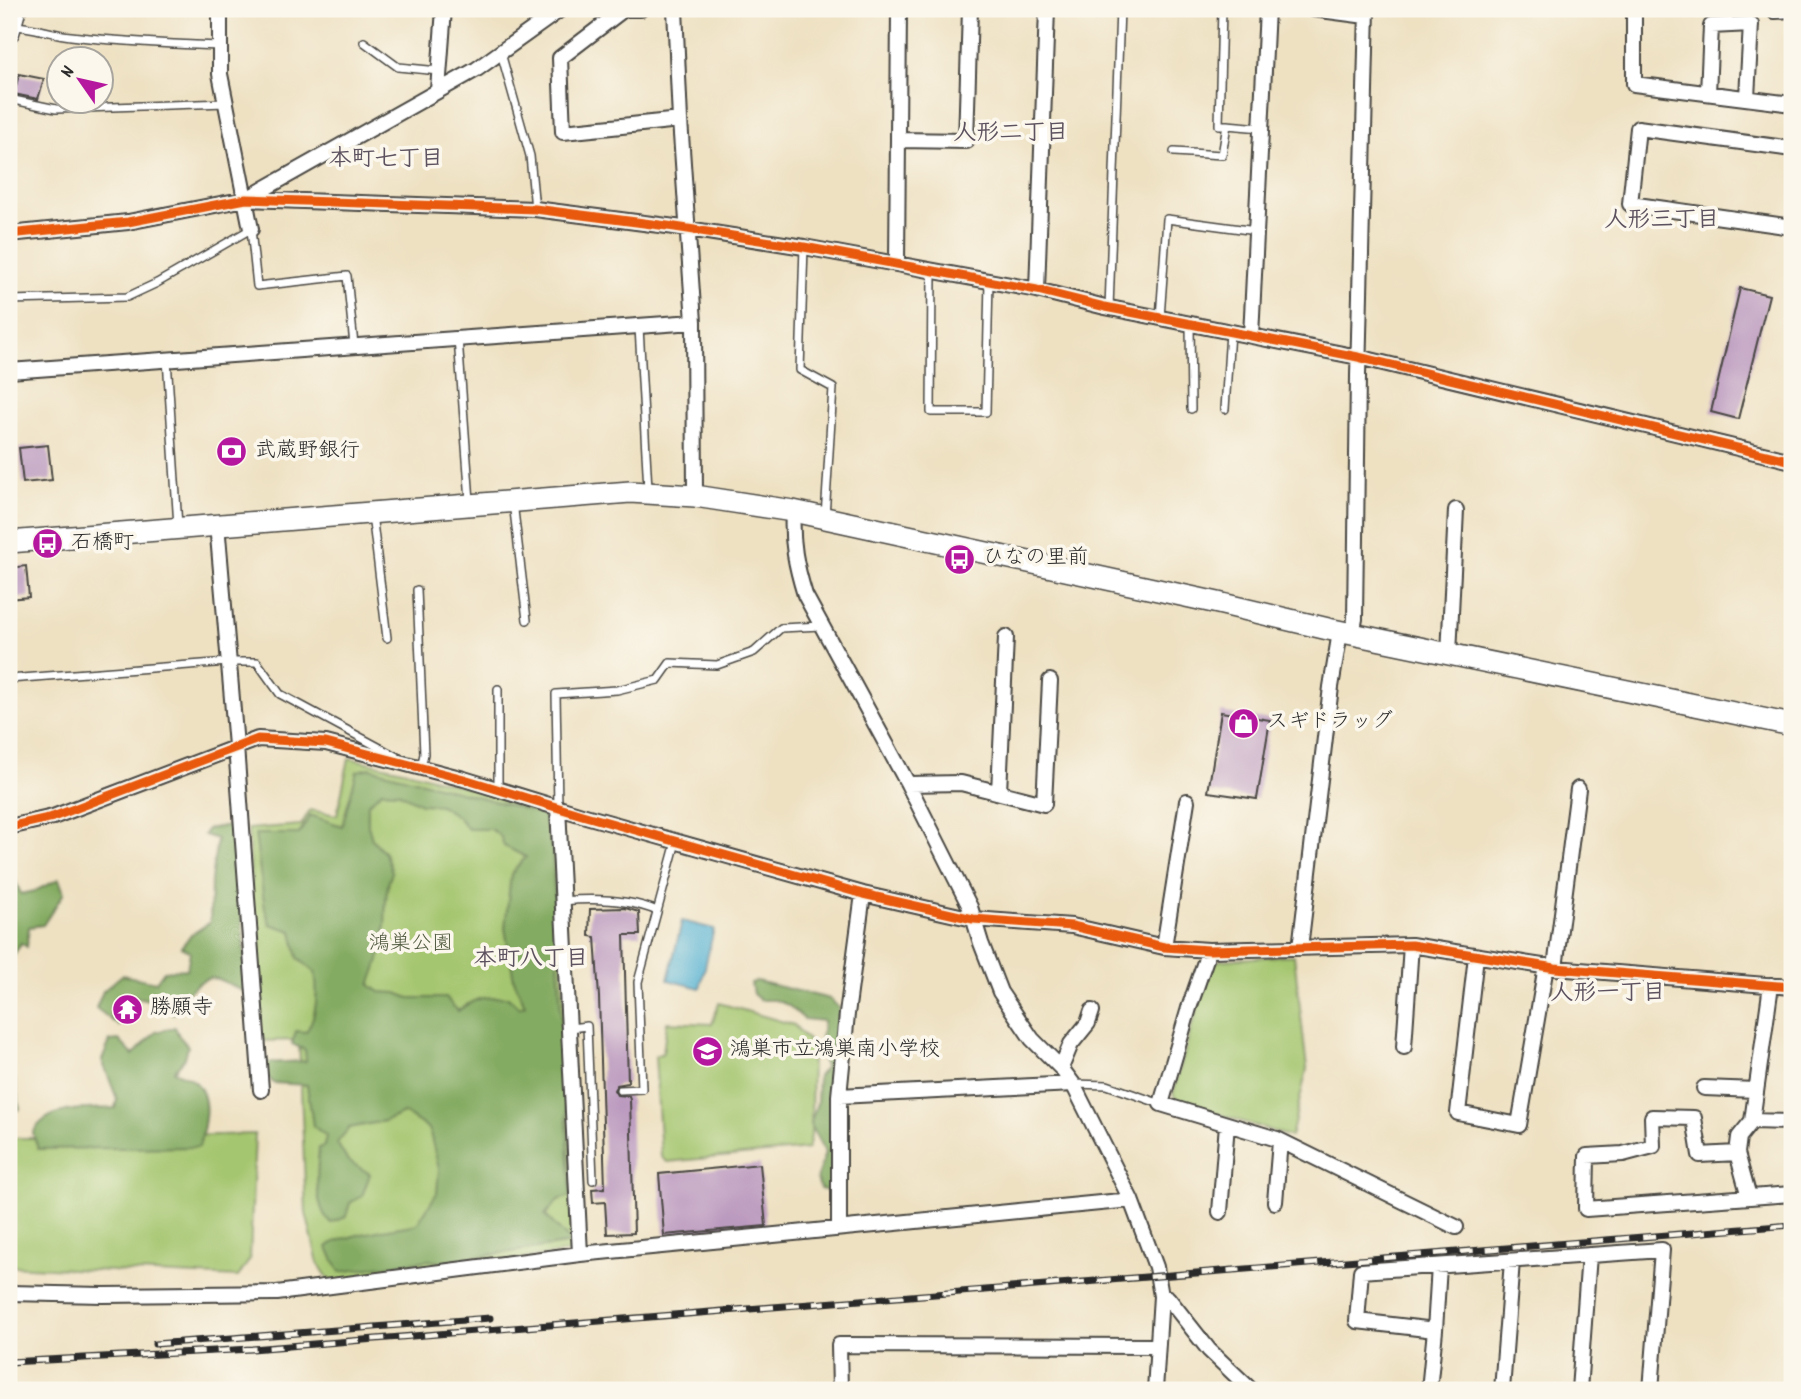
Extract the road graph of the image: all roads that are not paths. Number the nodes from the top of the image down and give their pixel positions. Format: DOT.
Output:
graph roads {
  1 [pos="220,9"];
  2 [pos="444,9"];
  3 [pos="561,9"];
  4 [pos="641,9"];
  5 [pos="676,9"];
  6 [pos="899,9"];
  7 [pos="970,9"];
  8 [pos="1047,9"];
  9 [pos="1120,9"];
  10 [pos="1222,9"];
  11 [pos="1267,9"];
  12 [pos="1313,9"];
  13 [pos="1634,9"];
  14 [pos="1774,9"];
  15 [pos="1792,10"];
  16 [pos="1367,12"];
  17 [pos="543,15"];
  18 [pos="11,23"];
  19 [pos="364,42"];
  20 [pos="219,46"];
  21 [pos="501,52"];
  22 [pos="440,71"];
  23 [pos="438,90"];
  24 [pos="1708,93"];
  25 [pos="1747,97"];
  26 [pos="9,99"];
  27 [pos="226,103"];
  28 [pos="1792,104"];
  29 [pos="680,120"];
  30 [pos="1227,125"];
  31 [pos="1261,128"];
  32 [pos="898,140"];
  33 [pos="1792,149"];
  34 [pos="1174,152"];
  35 [pos="246,198"];
  36 [pos="535,209"];
  37 [pos="1792,227"];
  38 [pos="251,229"];
  39 [pos="688,229"];
  40 [pos="1256,231"];
  41 [pos="9,234"];
  42 [pos="804,247"];
  43 [pos="897,264"];
  44 [pos="932,271"];
  45 [pos="989,281"];
  46 [pos="1037,290"];
  47 [pos="9,300"];
  48 [pos="1110,307"];
  49 [pos="1160,318"];
  50 [pos="694,322"];
  51 [pos="1190,324"];
  52 [pos="639,326"];
  53 [pos="1230,331"];
  54 [pos="1251,336"];
  55 [pos="458,338"];
  56 [pos="354,345"];
  57 [pos="1359,357"];
  58 [pos="167,359"];
  59 [pos="9,370"];
  60 [pos="1191,409"];
  61 [pos="1225,409"];
  62 [pos="1792,461"];
  63 [pos="648,493"];
  64 [pos="695,496"];
  65 [pos="513,502"];
  66 [pos="470,506"];
  67 [pos="1457,510"];
  68 [pos="793,511"];
  69 [pos="372,513"];
  70 [pos="824,518"];
  71 [pos="217,524"];
  72 [pos="178,528"];
  73 [pos="9,542"];
  74 [pos="417,590"];
  75 [pos="527,620"];
  76 [pos="821,626"];
  77 [pos="1346,633"];
  78 [pos="1006,637"];
  79 [pos="387,638"];
  80 [pos="1449,654"];
  81 [pos="228,662"];
  82 [pos="9,679"];
  83 [pos="1050,681"];
  84 [pos="498,689"];
  85 [pos="1792,725"];
  86 [pos="236,746"];
  87 [pos="413,766"];
  88 [pos="908,784"];
  89 [pos="498,789"];
  90 [pos="1578,789"];
  91 [pos="999,792"];
  92 [pos="1188,801"];
  93 [pos="558,807"];
  94 [pos="9,827"];
  95 [pos="677,841"];
  96 [pos="863,894"];
  97 [pos="563,901"];
  98 [pos="657,911"];
  99 [pos="973,919"];
  100 [pos="1411,945"];
  101 [pos="1164,947"];
  102 [pos="1300,948"];
  103 [pos="1209,950"];
  104 [pos="1476,956"];
  105 [pos="1550,967"];
  106 [pos="1771,985"];
  107 [pos="1792,988"];
  108 [pos="1092,1011"];
  109 [pos="570,1028"];
  110 [pos="1404,1047"];
  111 [pos="1061,1068"];
  112 [pos="1073,1084"];
  113 [pos="1704,1088"];
  114 [pos="261,1090"];
  115 [pos="620,1090"];
  116 [pos="1756,1090"];
  117 [pos="839,1096"];
  118 [pos="1161,1104"];
  119 [pos="1752,1121"];
  120 [pos="1792,1122"];
  121 [pos="1227,1124"];
  122 [pos="1280,1141"];
  123 [pos="1737,1153"];
  124 [pos="593,1180"];
  125 [pos="1792,1194"];
  126 [pos="1749,1197"];
  127 [pos="1131,1200"];
  128 [pos="1275,1202"];
  129 [pos="1220,1212"];
  130 [pos="1456,1227"];
  131 [pos="839,1228"];
  132 [pos="580,1254"];
  133 [pos="1589,1255"];
  134 [pos="1512,1261"];
  135 [pos="1438,1266"];
  136 [pos="9,1293"];
  137 [pos="1161,1296"];
  138 [pos="1435,1330"];
  139 [pos="1156,1346"];
  140 [pos="840,1390"];
  141 [pos="1155,1390"];
  142 [pos="1251,1390"];
  143 [pos="1429,1390"];
  144 [pos="1503,1390"];
  145 [pos="1579,1390"];
  146 [pos="1651,1390"];
  1 -- 20 [label="street"];
  2 -- 22 [label="street"];
  3 -- 17 [label="street"];
  4 -- 29 [label="street"];
  5 -- 29 [label="street"];
  6 -- 32 [label="street"];
  7 -- 32 [label="street"];
  8 -- 46 [label="street"];
  9 -- 48 [label="lane"];
  10 -- 30 [label="lane"];
  11 -- 31 [label="street"];
  12 -- 16 [label="street"];
  13 -- 24 [label="street"];
  14 -- 15 [label="street"];
  16 -- 57 [label="street"];
  17 -- 21 [label="street"];
  18 -- 20 [label="lane"];
  19 -- 22 [label="lane"];
  20 -- 27 [label="street"];
  21 -- 23 [label="street"];
  21 -- 36 [label="lane"];
  22 -- 23 [label="street"];
  23 -- 35 [label="street"];
  24 -- 25 [label="street"];
  24 -- 25 [label="street"];
  25 -- 28 [label="street"];
  26 -- 27 [label="lane"];
  27 -- 35 [label="street"];
  29 -- 39 [label="street"];
  30 -- 31 [label="lane"];
  30 -- 34 [label="lane"];
  31 -- 40 [label="street"];
  32 -- 43 [label="street"];
  33 -- 37 [label="street"];
  35 -- 36 [label="street"];
  35 -- 38 [label="street"];
  35 -- 41 [label="street"];
  36 -- 39 [label="street"];
  38 -- 47 [label="lane"];
  38 -- 56 [label="lane"];
  39 -- 42 [label="street"];
  39 -- 50 [label="street"];
  40 -- 49 [label="lane"];
  40 -- 54 [label="street"];
  42 -- 43 [label="street"];
  42 -- 70 [label="lane"];
  43 -- 44 [label="street"];
  44 -- 45 [label="street"];
  44 -- 45 [label="lane"];
  45 -- 46 [label="street"];
  46 -- 48 [label="street"];
  48 -- 49 [label="street"];
  49 -- 51 [label="street"];
  50 -- 52 [label="street"];
  50 -- 64 [label="street"];
  51 -- 53 [label="street"];
  51 -- 60 [label="lane"];
  52 -- 55 [label="street"];
  52 -- 63 [label="lane"];
  53 -- 54 [label="street"];
  53 -- 61 [label="lane"];
  54 -- 57 [label="street"];
  55 -- 56 [label="street"];
  55 -- 66 [label="lane"];
  56 -- 58 [label="street"];
  57 -- 62 [label="street"];
  57 -- 77 [label="street"];
  58 -- 59 [label="street"];
  58 -- 72 [label="lane"];
  63 -- 64 [label="main road"];
  63 -- 65 [label="main road"];
  64 -- 68 [label="main road"];
  65 -- 66 [label="main road"];
  65 -- 75 [label="lane"];
  66 -- 69 [label="main road"];
  67 -- 80 [label="street"];
  68 -- 70 [label="main road"];
  68 -- 76 [label="street"];
  69 -- 71 [label="main road"];
  69 -- 79 [label="lane"];
  70 -- 77 [label="main road"];
  71 -- 72 [label="main road"];
  71 -- 81 [label="street"];
  72 -- 73 [label="main road"];
  74 -- 87 [label="lane"];
  76 -- 88 [label="street"];
  76 -- 93 [label="lane"];
  77 -- 80 [label="main road"];
  77 -- 102 [label="street"];
  78 -- 91 [label="street"];
  80 -- 85 [label="main road"];
  81 -- 82 [label="lane"];
  81 -- 86 [label="street"];
  81 -- 87 [label="lane"];
  83 -- 91 [label="street"];
  84 -- 89 [label="lane"];
  86 -- 87 [label="street"];
  86 -- 94 [label="street"];
  86 -- 114 [label="street"];
  87 -- 89 [label="street"];
  88 -- 91 [label="street"];
  88 -- 99 [label="street"];
  89 -- 93 [label="street"];
  90 -- 105 [label="street"];
  92 -- 101 [label="street"];
  93 -- 95 [label="street"];
  93 -- 97 [label="street"];
  95 -- 96 [label="street"];
  95 -- 98 [label="lane"];
  96 -- 99 [label="street"];
  96 -- 117 [label="street"];
  97 -- 98 [label="lane"];
  97 -- 109 [label="street"];
  98 -- 115 [label="lane"];
  99 -- 101 [label="street"];
  99 -- 111 [label="street"];
  100 -- 102 [label="street"];
  100 -- 104 [label="street"];
  100 -- 110 [label="street"];
  101 -- 103 [label="street"];
  102 -- 103 [label="street"];
  103 -- 118 [label="street"];
  104 -- 105 [label="street"];
  104 -- 105 [label="street"];
  105 -- 106 [label="street"];
  106 -- 107 [label="street"];
  106 -- 116 [label="street"];
  108 -- 111 [label="street"];
  109 -- 124 [label="lane"];
  109 -- 132 [label="street"];
  111 -- 112 [label="street"];
  112 -- 117 [label="street"];
  112 -- 118 [label="lane"];
  112 -- 127 [label="street"];
  113 -- 116 [label="street"];
  116 -- 119 [label="street"];
  117 -- 131 [label="street"];
  118 -- 121 [label="street"];
  119 -- 120 [label="street"];
  119 -- 123 [label="street"];
  121 -- 122 [label="street"];
  121 -- 129 [label="street"];
  122 -- 128 [label="street"];
  122 -- 130 [label="street"];
  123 -- 126 [label="street"];
  123 -- 126 [label="street"];
  125 -- 126 [label="street"];
  127 -- 131 [label="street"];
  127 -- 137 [label="street"];
  131 -- 132 [label="street"];
  132 -- 136 [label="street"];
  133 -- 134 [label="street"];
  133 -- 145 [label="street"];
  133 -- 146 [label="street"];
  134 -- 135 [label="street"];
  134 -- 144 [label="street"];
  135 -- 138 [label="street"];
  135 -- 138 [label="street"];
  137 -- 139 [label="street"];
  137 -- 142 [label="street"];
  138 -- 143 [label="street"];
  139 -- 140 [label="street"];
  139 -- 141 [label="street"];
}
